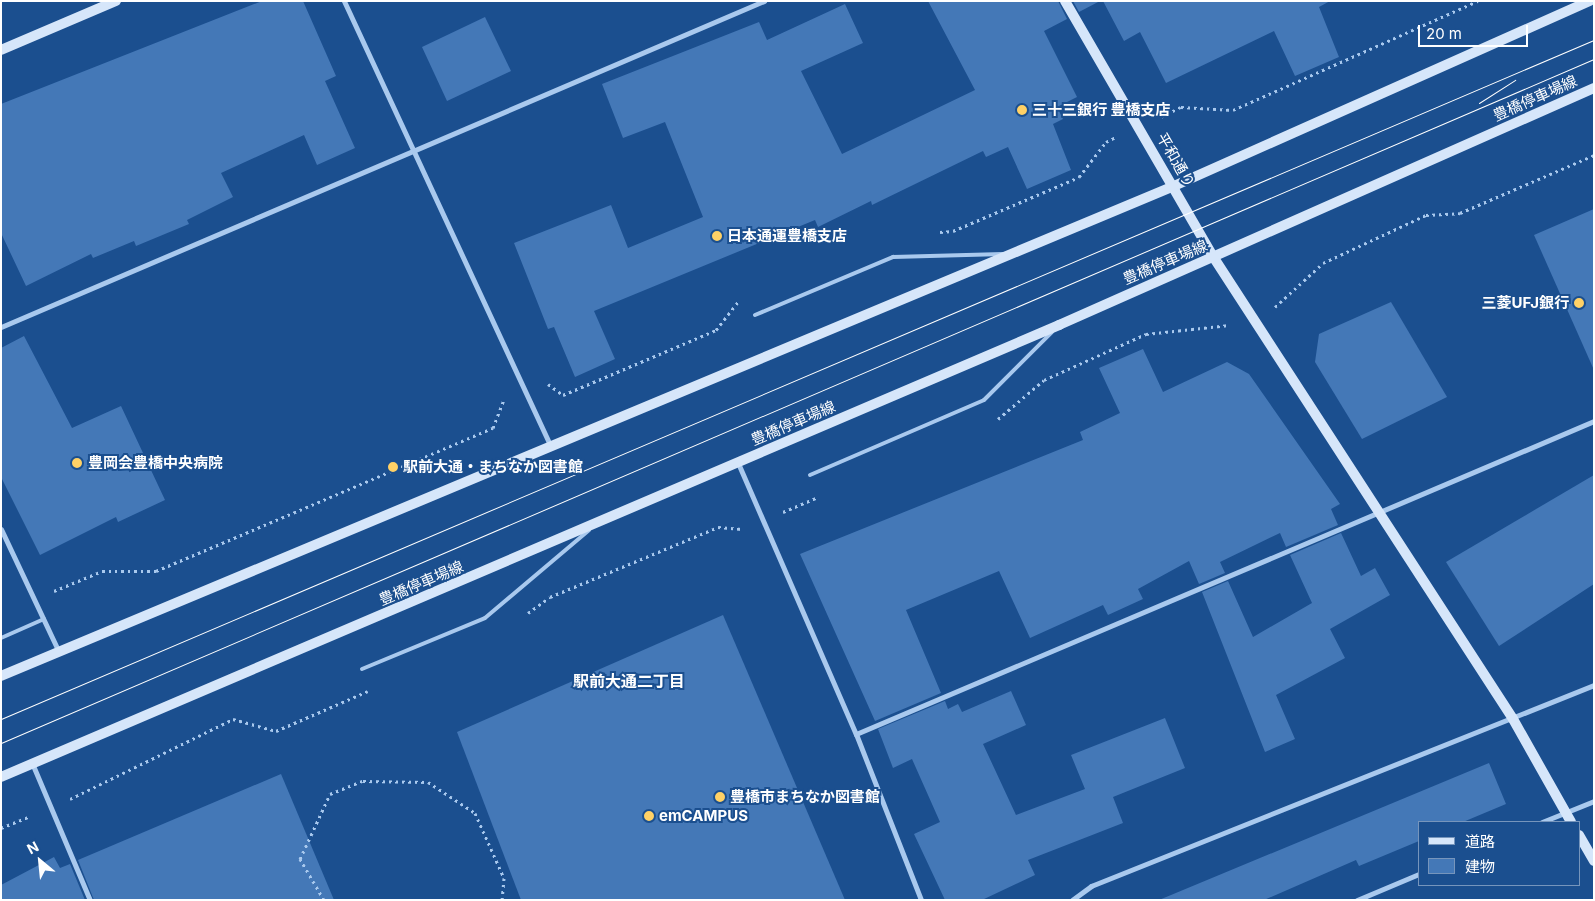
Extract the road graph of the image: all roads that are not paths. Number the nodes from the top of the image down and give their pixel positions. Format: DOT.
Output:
graph roads {
  1 [pos="116,1"];
  2 [pos="344,1"];
  3 [pos="764,1"];
  4 [pos="1065,1"];
  5 [pos="1590,1"];
  6 [pos="1,50"];
  7 [pos="1594,88"];
  8 [pos="413,150"];
  9 [pos="1174,186"];
  10 [pos="1013,254"];
  11 [pos="1214,258"];
  12 [pos="755,315"];
  13 [pos="1059,325"];
  14 [pos="1,327"];
  15 [pos="1594,421"];
  16 [pos="551,447"];
  17 [pos="738,463"];
  18 [pos="810,475"];
  19 [pos="1378,512"];
  20 [pos="595,525"];
  21 [pos="1,529"];
  22 [pos="44,619"];
  23 [pos="1,638"];
  24 [pos="59,652"];
  25 [pos="362,669"];
  26 [pos="1,676"];
  27 [pos="1594,685"];
  28 [pos="1513,719"];
  29 [pos="856,734"];
  30 [pos="32,763"];
  31 [pos="1,777"];
  32 [pos="1594,801"];
  33 [pos="1569,818"];
  34 [pos="1549,821"];
  35 [pos="1580,837"];
  36 [pos="1594,861"];
  37 [pos="1418,874"];
  38 [pos="90,900"];
  39 [pos="921,900"];
  40 [pos="1072,900"];
  41 [pos="1356,900"];
  1 -- 6 [label="main road"];
  2 -- 8 [label="street"];
  3 -- 8 [label="street"];
  4 -- 9 [label="main road, 平和通り"];
  5 -- 9 [label="main road"];
  7 -- 11 [label="main road, 豊橋停車場線"];
  8 -- 14 [label="street"];
  8 -- 16 [label="street"];
  9 -- 10 [label="main road"];
  9 -- 11 [label="main road, 平和通り"];
  10 -- 12 [label="lane"];
  10 -- 16 [label="main road"];
  11 -- 13 [label="main road, 豊橋停車場線"];
  11 -- 19 [label="main road, 平和通り"];
  13 -- 17 [label="main road, 豊橋停車場線"];
  13 -- 18 [label="lane"];
  15 -- 19 [label="street"];
  16 -- 24 [label="main road"];
  17 -- 20 [label="main road, 豊橋停車場線"];
  17 -- 29 [label="street"];
  19 -- 28 [label="main road, 平和通り"];
  19 -- 29 [label="street"];
  20 -- 25 [label="lane"];
  20 -- 30 [label="main road, 豊橋停車場線"];
  21 -- 22 [label="street"];
  22 -- 23 [label="lane"];
  22 -- 24 [label="street"];
  24 -- 26 [label="main road"];
  27 -- 28 [label="street"];
  28 -- 33 [label="main road, 平和通り"];
  28 -- 40 [label="street"];
  29 -- 39 [label="street"];
  30 -- 31 [label="main road, 豊橋停車場線"];
  30 -- 38 [label="street"];
  32 -- 33 [label="street"];
  33 -- 34 [label="street"];
  35 -- 36 [label="main road"];
  37 -- 41 [label="street"];
}
